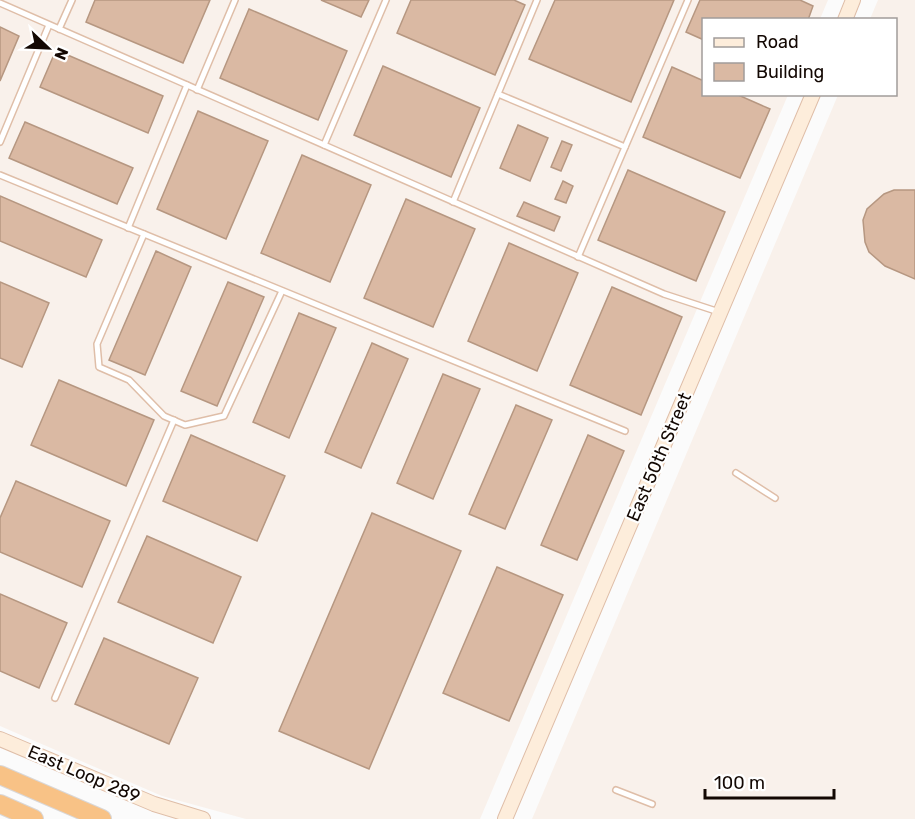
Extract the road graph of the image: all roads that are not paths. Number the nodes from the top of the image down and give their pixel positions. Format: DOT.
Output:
graph roads {
  1 [pos="72,0"];
  2 [pos="235,0"];
  3 [pos="386,0"];
  4 [pos="537,0"];
  5 [pos="688,0"];
  6 [pos="854,0"];
  7 [pos="0,3"];
  8 [pos="846,18"];
  9 [pos="49,25"];
  10 [pos="59,29"];
  11 [pos="187,85"];
  12 [pos="197,90"];
  13 [pos="498,94"];
  14 [pos="812,96"];
  15 [pos="0,142"];
  16 [pos="324,145"];
  17 [pos="626,147"];
  18 [pos="0,175"];
  19 [pos="453,202"];
  20 [pos="128,228"];
  21 [pos="144,234"];
  22 [pos="579,257"];
  23 [pos="282,291"];
  24 [pos="720,312"];
  25 [pos="174,420"];
  26 [pos="625,432"];
  27 [pos="736,472"];
  28 [pos="775,498"];
  29 [pos="55,698"];
  30 [pos="0,739"];
  31 [pos="0,775"];
  32 [pos="616,790"];
  33 [pos="0,804"];
  34 [pos="652,804"];
  35 [pos="34,819"];
  36 [pos="102,819"];
  37 [pos="203,819"];
  38 [pos="505,819"];
  1 -- 10 [label="lane"];
  2 -- 12 [label="lane"];
  3 -- 16 [label="lane"];
  4 -- 13 [label="lane"];
  5 -- 17 [label="lane"];
  6 -- 8 [label="main road"];
  7 -- 9 [label="lane"];
  9 -- 10 [label="lane"];
  9 -- 15 [label="lane"];
  10 -- 11 [label="lane"];
  11 -- 12 [label="lane"];
  11 -- 20 [label="lane"];
  12 -- 16 [label="lane"];
  13 -- 17 [label="lane"];
  13 -- 19 [label="lane"];
  14 -- 24 [label="main road, East 50th Street"];
  16 -- 19 [label="lane"];
  17 -- 22 [label="lane"];
  18 -- 20 [label="lane"];
  19 -- 22 [label="lane"];
  20 -- 21 [label="lane"];
  21 -- 23 [label="lane"];
  21 -- 25 [label="lane"];
  22 -- 24 [label="lane"];
  23 -- 25 [label="lane"];
  23 -- 26 [label="lane"];
  24 -- 38 [label="main road, East 50th Street"];
  25 -- 29 [label="lane"];
  27 -- 28 [label="lane"];
  30 -- 37 [label="main road, East Loop 289"];
  31 -- 36 [label="highway"];
  32 -- 34 [label="lane"];
  33 -- 35 [label="highway"];
}
